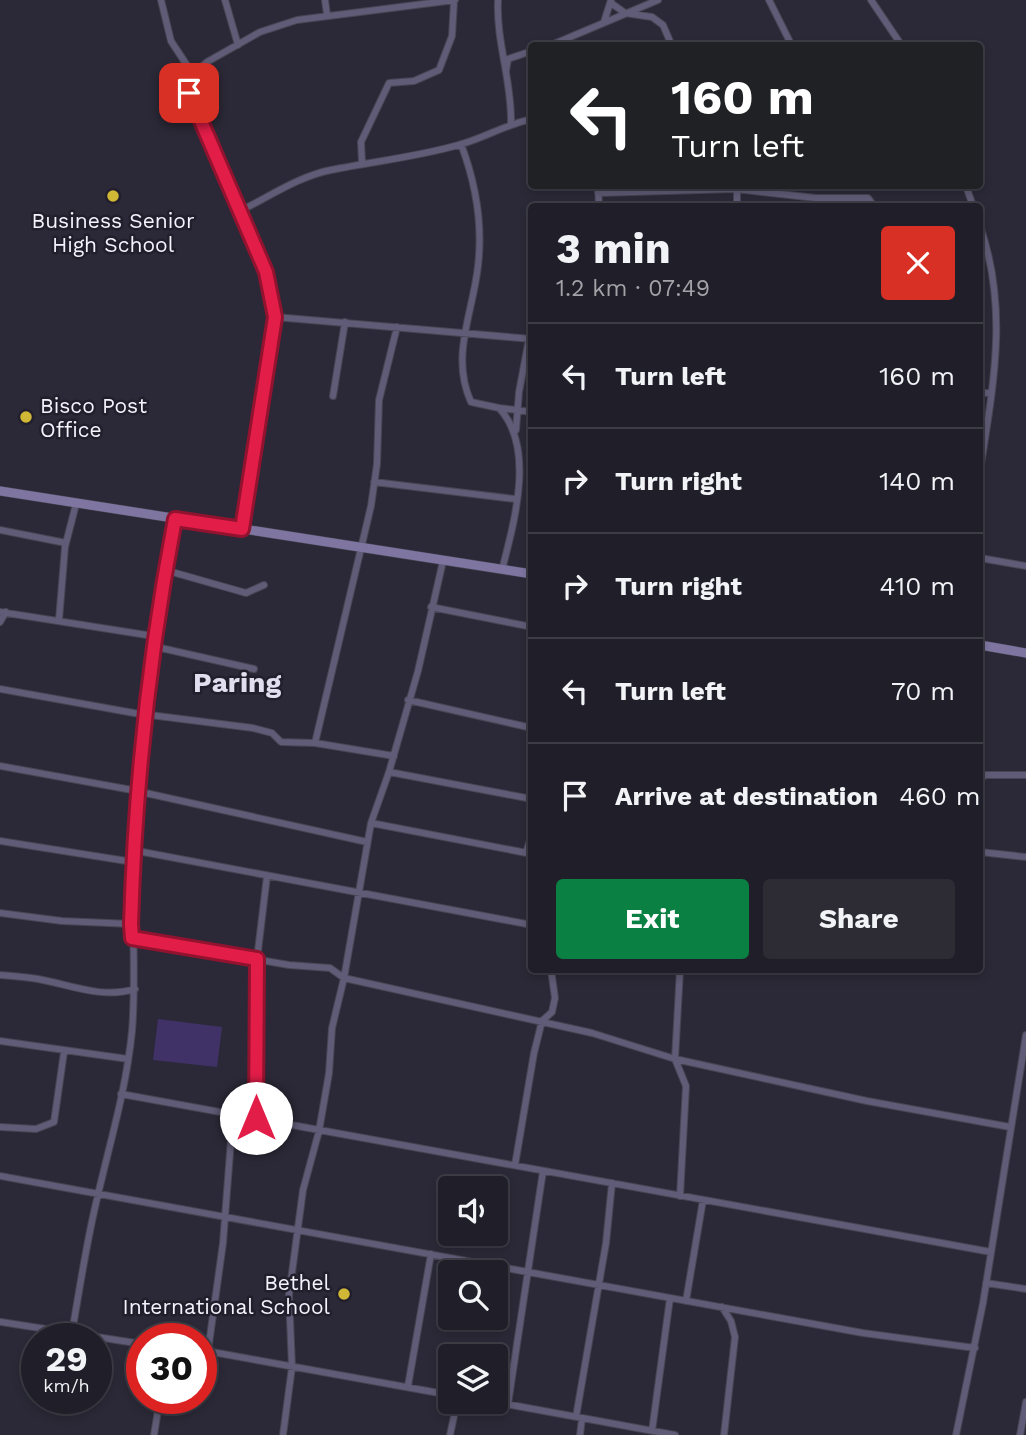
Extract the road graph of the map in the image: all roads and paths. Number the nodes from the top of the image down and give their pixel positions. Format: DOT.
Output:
graph roads {
  1 [pos="161,0"];
  2 [pos="225,0"];
  3 [pos="325,0"];
  4 [pos="377,0"];
  5 [pos="454,0"];
  6 [pos="498,0"];
  7 [pos="658,0"];
  8 [pos="769,0"];
  9 [pos="871,0"];
  10 [pos="439,1"];
  11 [pos="611,2"];
  12 [pos="379,9"];
  13 [pos="625,13"];
  14 [pos="327,15"];
  15 [pos="604,22"];
  16 [pos="558,42"];
  17 [pos="670,42"];
  18 [pos="790,42"];
  19 [pos="899,42"];
  20 [pos="237,45"];
  21 [pos="500,51"];
  22 [pos="528,52"];
  23 [pos="508,59"];
  24 [pos="506,72"];
  25 [pos="192,74"];
  26 [pos="528,120"];
  27 [pos="511,123"];
  28 [pos="461,144"];
  29 [pos="362,162"];
  30 [pos="751,189"];
  31 [pos="872,203"];
  32 [pos="238,212"];
  33 [pos="983,235"];
  34 [pos="275,317"];
  35 [pos="345,322"];
  36 [pos="397,327"];
  37 [pos="464,331"];
  38 [pos="528,339"];
  39 [pos="528,354"];
  40 [pos="983,393"];
  41 [pos="991,393"];
  42 [pos="332,396"];
  43 [pos="499,408"];
  44 [pos="517,409"];
  45 [pos="528,411"];
  46 [pos="516,432"];
  47 [pos="983,447"];
  48 [pos="374,482"];
  49 [pos="0,491"];
  50 [pos="515,499"];
  51 [pos="76,504"];
  52 [pos="175,519"];
  53 [pos="242,529"];
  54 [pos="0,530"];
  55 [pos="66,542"];
  56 [pos="361,549"];
  57 [pos="983,559"];
  58 [pos="443,561"];
  59 [pos="1026,566"];
  60 [pos="502,569"];
  61 [pos="165,570"];
  62 [pos="528,573"];
  63 [pos="264,585"];
  64 [pos="431,607"];
  65 [pos="3,612"];
  66 [pos="59,620"];
  67 [pos="0,622"];
  68 [pos="528,626"];
  69 [pos="153,636"];
  70 [pos="152,646"];
  71 [pos="983,646"];
  72 [pos="1026,653"];
  73 [pos="254,669"];
  74 [pos="0,689"];
  75 [pos="408,700"];
  76 [pos="144,713"];
  77 [pos="528,727"];
  78 [pos="315,743"];
  79 [pos="394,756"];
  80 [pos="0,766"];
  81 [pos="389,772"];
  82 [pos="1026,775"];
  83 [pos="983,777"];
  84 [pos="138,792"];
  85 [pos="528,798"];
  86 [pos="371,823"];
  87 [pos="0,841"];
  88 [pos="367,842"];
  89 [pos="132,850"];
  90 [pos="983,852"];
  91 [pos="528,854"];
  92 [pos="1026,857"];
  93 [pos="133,862"];
  94 [pos="267,876"];
  95 [pos="357,893"];
  96 [pos="0,913"];
  97 [pos="131,924"];
  98 [pos="528,924"];
  99 [pos="132,938"];
  100 [pos="257,959"];
  101 [pos="551,973"];
  102 [pos="680,973"];
  103 [pos="0,975"];
  104 [pos="344,978"];
  105 [pos="135,989"];
  106 [pos="542,1021"];
  107 [pos="1026,1035"];
  108 [pos="0,1041"];
  109 [pos="64,1052"];
  110 [pos="128,1059"];
  111 [pos="675,1059"];
  112 [pos="1024,1061"];
  113 [pos="121,1094"];
  114 [pos="233,1114"];
  115 [pos="256,1118"];
  116 [pos="1010,1126"];
  117 [pos="0,1127"];
  118 [pos="319,1131"];
  119 [pos="514,1165"];
  120 [pos="543,1171"];
  121 [pos="0,1176"];
  122 [pos="612,1183"];
  123 [pos="99,1195"];
  124 [pos="680,1196"];
  125 [pos="703,1200"];
  126 [pos="223,1219"];
  127 [pos="298,1231"];
  128 [pos="991,1252"];
  129 [pos="431,1254"];
  130 [pos="527,1273"];
  131 [pos="986,1283"];
  132 [pos="599,1286"];
  133 [pos="1026,1289"];
  134 [pos="670,1298"];
  135 [pos="686,1301"];
  136 [pos="722,1307"];
  137 [pos="1,1322"];
  138 [pos="74,1323"];
  139 [pos="209,1323"];
  140 [pos="21,1325"];
  141 [pos="975,1348"];
  142 [pos="217,1353"];
  143 [pos="292,1367"];
  144 [pos="408,1386"];
  145 [pos="438,1392"];
  146 [pos="1026,1402"];
  147 [pos="508,1404"];
  148 [pos="157,1414"];
  149 [pos="454,1414"];
  150 [pos="579,1418"];
  151 [pos="652,1431"];
  152 [pos="154,1435"];
  153 [pos="284,1435"];
  154 [pos="450,1435"];
  155 [pos="580,1435"];
  156 [pos="674,1435"];
  157 [pos="724,1435"];
  158 [pos="957,1435"];
  159 [pos="1020,1435"];
  1 -- 25 [label="street"];
  2 -- 20 [label="street"];
  3 -- 14 [label="street"];
  4 -- 12 [label="street"];
  5 -- 10 [label="street"];
  5 -- 29 [label="street"];
  6 -- 21 [label="street"];
  7 -- 13 [label="street"];
  8 -- 18 [label="street"];
  9 -- 19 [label="street"];
  10 -- 12 [label="street"];
  11 -- 13 [label="street"];
  11 -- 15 [label="street"];
  12 -- 14 [label="street"];
  13 -- 15 [label="street"];
  13 -- 17 [label="street"];
  14 -- 20 [label="street"];
  15 -- 16 [label="street"];
  20 -- 25 [label="street"];
  21 -- 23 [label="street"];
  21 -- 24 [label="street"];
  22 -- 23 [label="street"];
  23 -- 24 [label="street"];
  24 -- 27 [label="street"];
  25 -- 32 [label="street"];
  26 -- 27 [label="street"];
  27 -- 28 [label="street"];
  28 -- 29 [label="street"];
  28 -- 37 [label="street"];
  29 -- 32 [label="street"];
  30 -- 31 [label="street"];
  32 -- 34 [label="street"];
  33 -- 41 [label="street"];
  34 -- 35 [label="street"];
  34 -- 53 [label="street"];
  35 -- 36 [label="street"];
  35 -- 42 [label="street"];
  36 -- 37 [label="street"];
  36 -- 48 [label="street"];
  37 -- 38 [label="street"];
  37 -- 43 [label="street"];
  39 -- 44 [label="street"];
  40 -- 41 [label="street"];
  41 -- 47 [label="street"];
  43 -- 44 [label="street"];
  43 -- 46 [label="street"];
  44 -- 45 [label="street"];
  44 -- 46 [label="street"];
  46 -- 50 [label="street"];
  48 -- 50 [label="street"];
  48 -- 56 [label="street"];
  49 -- 51 [label="main road"];
  50 -- 60 [label="street"];
  51 -- 52 [label="main road"];
  51 -- 55 [label="street"];
  52 -- 53 [label="main road"];
  52 -- 61 [label="street"];
  53 -- 56 [label="main road"];
  54 -- 55 [label="street"];
  55 -- 66 [label="street"];
  56 -- 58 [label="main road"];
  56 -- 78 [label="street"];
  57 -- 59 [label="street"];
  58 -- 60 [label="main road"];
  58 -- 64 [label="street"];
  60 -- 62 [label="main road"];
  61 -- 63 [label="street"];
  61 -- 69 [label="street"];
  64 -- 68 [label="street"];
  64 -- 75 [label="street"];
  65 -- 66 [label="street"];
  65 -- 67 [label="street"];
  66 -- 69 [label="street"];
  69 -- 70 [label="street"];
  70 -- 73 [label="street"];
  70 -- 76 [label="street"];
  71 -- 72 [label="main road"];
  74 -- 76 [label="street"];
  75 -- 77 [label="street"];
  75 -- 79 [label="street"];
  76 -- 78 [label="street"];
  76 -- 84 [label="street"];
  78 -- 79 [label="street"];
  79 -- 81 [label="street"];
  80 -- 84 [label="street"];
  81 -- 85 [label="street"];
  81 -- 86 [label="street"];
  82 -- 83 [label="street"];
  84 -- 88 [label="street"];
  84 -- 89 [label="street"];
  86 -- 88 [label="street"];
  86 -- 91 [label="street"];
  87 -- 93 [label="street"];
  88 -- 95 [label="street"];
  89 -- 93 [label="street"];
  89 -- 94 [label="street"];
  90 -- 92 [label="street"];
  93 -- 97 [label="street"];
  94 -- 95 [label="street"];
  94 -- 100 [label="street"];
  95 -- 98 [label="street"];
  95 -- 104 [label="street"];
  96 -- 97 [label="street"];
  97 -- 99 [label="street"];
  99 -- 100 [label="street"];
  99 -- 105 [label="street"];
  100 -- 104 [label="street"];
  100 -- 115 [label="street"];
  101 -- 106 [label="street"];
  102 -- 111 [label="street"];
  103 -- 105 [label="street"];
  104 -- 106 [label="street"];
  104 -- 118 [label="street"];
  105 -- 110 [label="street"];
  106 -- 111 [label="street"];
  106 -- 119 [label="street"];
  107 -- 112 [label="street"];
  108 -- 109 [label="street"];
  109 -- 110 [label="street"];
  109 -- 117 [label="street"];
  110 -- 113 [label="street"];
  111 -- 116 [label="street"];
  111 -- 124 [label="street"];
  112 -- 116 [label="street"];
  113 -- 114 [label="street"];
  113 -- 123 [label="street"];
  114 -- 115 [label="street"];
  114 -- 126 [label="street"];
  115 -- 118 [label="street"];
  116 -- 128 [label="street"];
  118 -- 119 [label="street"];
  118 -- 127 [label="street"];
  119 -- 120 [label="street"];
  120 -- 122 [label="street"];
  120 -- 130 [label="street"];
  121 -- 123 [label="street"];
  122 -- 124 [label="street"];
  122 -- 132 [label="street"];
  123 -- 126 [label="street"];
  123 -- 138 [label="street"];
  124 -- 125 [label="street"];
  125 -- 128 [label="street"];
  125 -- 135 [label="street"];
  126 -- 127 [label="street"];
  126 -- 139 [label="street"];
  127 -- 129 [label="street"];
  127 -- 143 [label="street"];
  128 -- 131 [label="street"];
  129 -- 130 [label="street"];
  129 -- 144 [label="street"];
  130 -- 132 [label="street"];
  130 -- 147 [label="street"];
  131 -- 133 [label="street"];
  131 -- 141 [label="street"];
  132 -- 134 [label="street"];
  132 -- 150 [label="street"];
  134 -- 135 [label="street"];
  134 -- 151 [label="street"];
  135 -- 136 [label="street"];
  136 -- 141 [label="street"];
  136 -- 157 [label="street"];
  137 -- 140 [label="street"];
  141 -- 158 [label="street"];
  142 -- 143 [label="street"];
  143 -- 144 [label="street"];
  143 -- 153 [label="street"];
  144 -- 145 [label="street"];
  146 -- 159 [label="street"];
  147 -- 150 [label="street"];
  148 -- 152 [label="street"];
  149 -- 154 [label="street"];
  150 -- 151 [label="street"];
  150 -- 155 [label="street"];
  151 -- 156 [label="street"];
}
